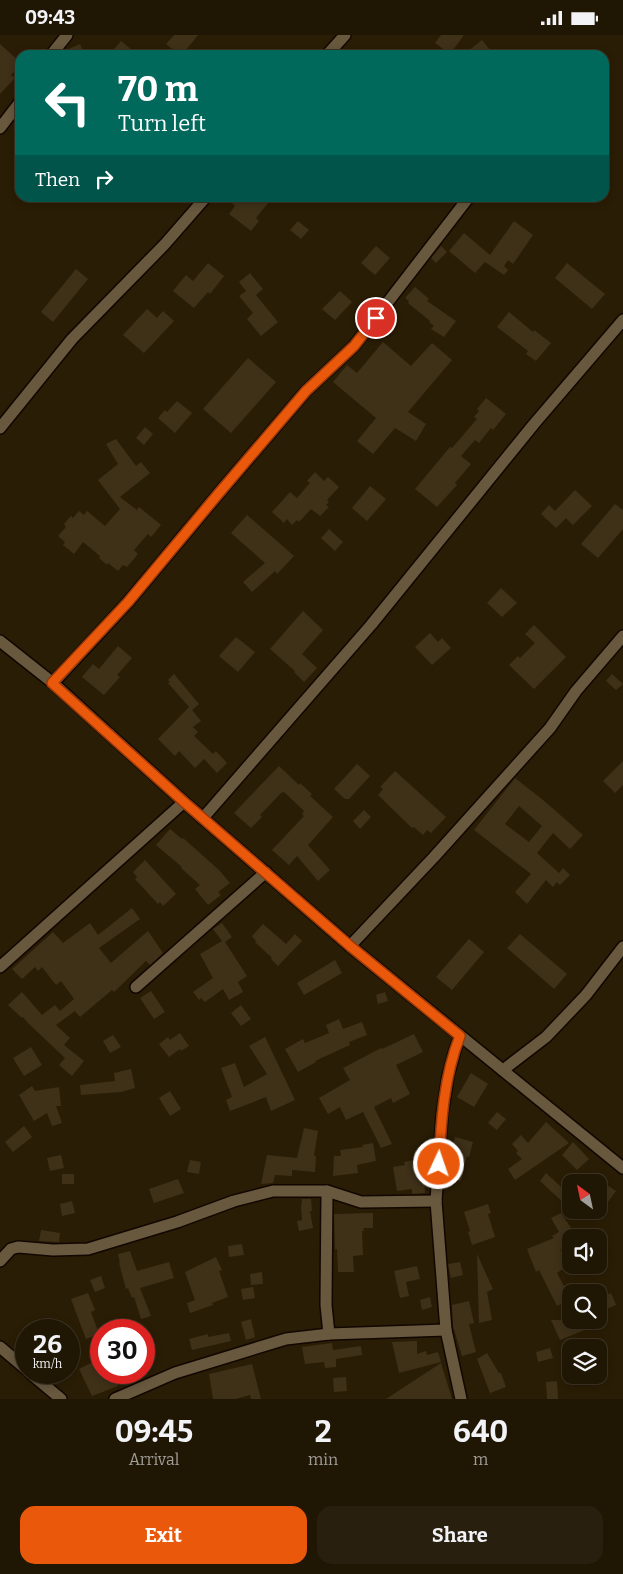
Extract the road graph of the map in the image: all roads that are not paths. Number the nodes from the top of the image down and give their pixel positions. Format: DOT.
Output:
graph roads {
  1 [pos="67,35"];
  2 [pos="345,35"];
  3 [pos="55,50"];
  4 [pos="332,50"];
  5 [pos="15,108"];
  6 [pos="0,128"];
  7 [pos="202,202"];
  8 [pos="465,202"];
  9 [pos="623,320"];
  10 [pos="0,428"];
  11 [pos="623,636"];
  12 [pos="0,641"];
  13 [pos="52,683"];
  14 [pos="184,802"];
  15 [pos="203,818"];
  16 [pos="266,873"];
  17 [pos="350,946"];
  18 [pos="623,947"];
  19 [pos="0,967"];
  20 [pos="136,987"];
  21 [pos="460,1036"];
  22 [pos="503,1069"];
  23 [pos="623,1168"];
  24 [pos="327,1191"];
  25 [pos="436,1201"];
  26 [pos="0,1261"];
  27 [pos="446,1330"];
  28 [pos="329,1334"];
  29 [pos="0,1347"];
  30 [pos="15,1360"];
  31 [pos="44,1384"];
  32 [pos="62,1399"];
  33 [pos="115,1399"];
  34 [pos="462,1399"];
  1 -- 3 [label="street"];
  2 -- 4 [label="street"];
  5 -- 6 [label="street"];
  7 -- 10 [label="street"];
  8 -- 13 [label="street"];
  9 -- 15 [label="street"];
  11 -- 17 [label="street"];
  12 -- 13 [label="street"];
  13 -- 14 [label="street"];
  14 -- 15 [label="street"];
  14 -- 19 [label="street"];
  15 -- 16 [label="street"];
  16 -- 17 [label="street"];
  16 -- 20 [label="street"];
  17 -- 21 [label="street"];
  18 -- 22 [label="street"];
  21 -- 22 [label="street"];
  21 -- 25 [label="street"];
  22 -- 23 [label="street"];
  24 -- 25 [label="street"];
  24 -- 26 [label="street"];
  24 -- 28 [label="street"];
  25 -- 27 [label="street"];
  27 -- 28 [label="street"];
  27 -- 34 [label="street"];
  28 -- 33 [label="street"];
  29 -- 30 [label="street"];
  31 -- 32 [label="street"];
}
